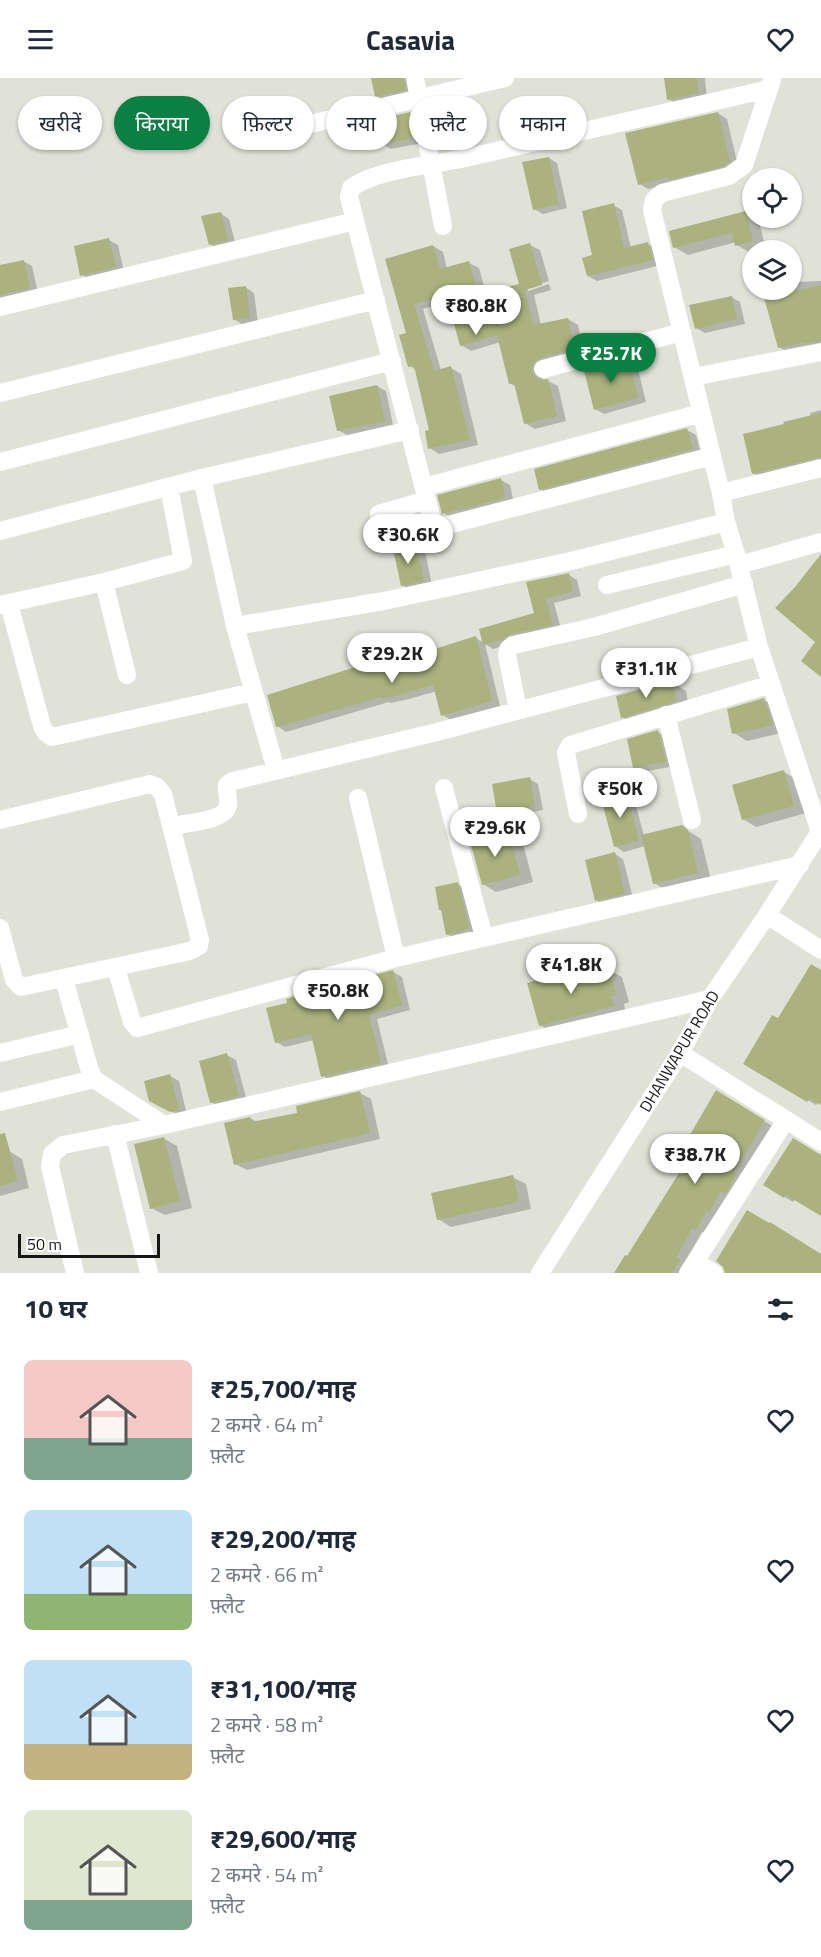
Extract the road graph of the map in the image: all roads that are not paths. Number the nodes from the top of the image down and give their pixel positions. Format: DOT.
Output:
graph roads {
  1 [pos="416,78"];
  2 [pos="505,78"];
  3 [pos="771,83"];
  4 [pos="420,96"];
  5 [pos="424,96"];
  6 [pos="409,100"];
  7 [pos="314,123"];
  8 [pos="429,150"];
  9 [pos="432,165"];
  10 [pos="355,221"];
  11 [pos="443,226"];
  12 [pos="376,300"];
  13 [pos="0,307"];
  14 [pos="681,332"];
  15 [pos="821,352"];
  16 [pos="392,361"];
  17 [pos="543,369"];
  18 [pos="693,377"];
  19 [pos="0,393"];
  20 [pos="701,413"];
  21 [pos="410,430"];
  22 [pos="712,456"];
  23 [pos="0,462"];
  24 [pos="821,468"];
  25 [pos="202,478"];
  26 [pos="169,487"];
  27 [pos="425,493"];
  28 [pos="721,493"];
  29 [pos="379,514"];
  30 [pos="726,522"];
  31 [pos="0,531"];
  32 [pos="821,542"];
  33 [pos="737,560"];
  34 [pos="104,582"];
  35 [pos="744,584"];
  36 [pos="607,585"];
  37 [pos="4,604"];
  38 [pos="235,626"];
  39 [pos="759,647"];
  40 [pos="127,675"];
  41 [pos="771,684"];
  42 [pos="254,692"];
  43 [pos="518,710"];
  44 [pos="666,715"];
  45 [pos="276,770"];
  46 [pos="444,788"];
  47 [pos="358,798"];
  48 [pos="578,814"];
  49 [pos="0,820"];
  50 [pos="692,820"];
  51 [pos="172,826"];
  52 [pos="820,831"];
  53 [pos="800,865"];
  54 [pos="767,915"];
  55 [pos="0,928"];
  56 [pos="484,937"];
  57 [pos="821,950"];
  58 [pos="396,958"];
  59 [pos="116,968"];
  60 [pos="64,979"];
  61 [pos="710,999"];
  62 [pos="80,1034"];
  63 [pos="0,1053"];
  64 [pos="680,1053"];
  65 [pos="94,1079"];
  66 [pos="0,1102"];
  67 [pos="786,1120"];
  68 [pos="164,1125"];
  69 [pos="115,1134"];
  70 [pos="821,1142"];
  71 [pos="692,1268"];
  72 [pos="75,1273"];
  73 [pos="149,1273"];
  74 [pos="540,1273"];
  75 [pos="714,1273"];
  1 -- 4 [label="street"];
  2 -- 5 [label="street"];
  3 -- 9 [label="street"];
  3 -- 14 [label="street"];
  6 -- 7 [label="street"];
  8 -- 9 [label="street"];
  9 -- 10 [label="street"];
  9 -- 11 [label="street"];
  10 -- 12 [label="street"];
  10 -- 13 [label="street"];
  12 -- 16 [label="street"];
  12 -- 19 [label="street"];
  14 -- 17 [label="street"];
  14 -- 18 [label="street"];
  15 -- 18 [label="street"];
  16 -- 21 [label="street"];
  16 -- 23 [label="street"];
  18 -- 20 [label="street"];
  20 -- 22 [label="street"];
  20 -- 27 [label="street"];
  21 -- 25 [label="street"];
  21 -- 27 [label="street"];
  22 -- 27 [label="street"];
  22 -- 28 [label="street"];
  24 -- 28 [label="street"];
  25 -- 26 [label="street"];
  25 -- 38 [label="street"];
  26 -- 31 [label="street"];
  26 -- 34 [label="street"];
  27 -- 29 [label="street"];
  28 -- 30 [label="street"];
  30 -- 33 [label="street"];
  30 -- 38 [label="street"];
  32 -- 33 [label="street"];
  33 -- 35 [label="street"];
  33 -- 36 [label="street"];
  34 -- 37 [label="street"];
  34 -- 40 [label="street"];
  35 -- 39 [label="street"];
  35 -- 43 [label="street"];
  37 -- 42 [label="street"];
  38 -- 42 [label="street"];
  39 -- 41 [label="street"];
  39 -- 43 [label="street"];
  41 -- 44 [label="street"];
  41 -- 52 [label="street"];
  42 -- 45 [label="street"];
  43 -- 45 [label="street"];
  44 -- 48 [label="street"];
  44 -- 50 [label="street"];
  45 -- 51 [label="street"];
  46 -- 56 [label="street"];
  47 -- 58 [label="street"];
  49 -- 51 [label="street"];
  51 -- 59 [label="street"];
  52 -- 53 [label="street, DHANWAPUR ROAD"];
  53 -- 54 [label="street, DHANWAPUR ROAD"];
  53 -- 56 [label="street"];
  54 -- 57 [label="street"];
  54 -- 61 [label="street, DHANWAPUR ROAD"];
  55 -- 60 [label="street"];
  56 -- 58 [label="street"];
  58 -- 59 [label="street"];
  59 -- 60 [label="street"];
  60 -- 62 [label="street"];
  61 -- 64 [label="street, DHANWAPUR ROAD"];
  61 -- 68 [label="street"];
  62 -- 63 [label="street"];
  62 -- 65 [label="street"];
  64 -- 67 [label="street"];
  64 -- 74 [label="street, DHANWAPUR ROAD"];
  65 -- 66 [label="street"];
  65 -- 68 [label="street"];
  67 -- 70 [label="street"];
  67 -- 71 [label="street"];
  68 -- 69 [label="street"];
  69 -- 72 [label="street"];
  69 -- 73 [label="street"];
  71 -- 75 [label="street"];
}
